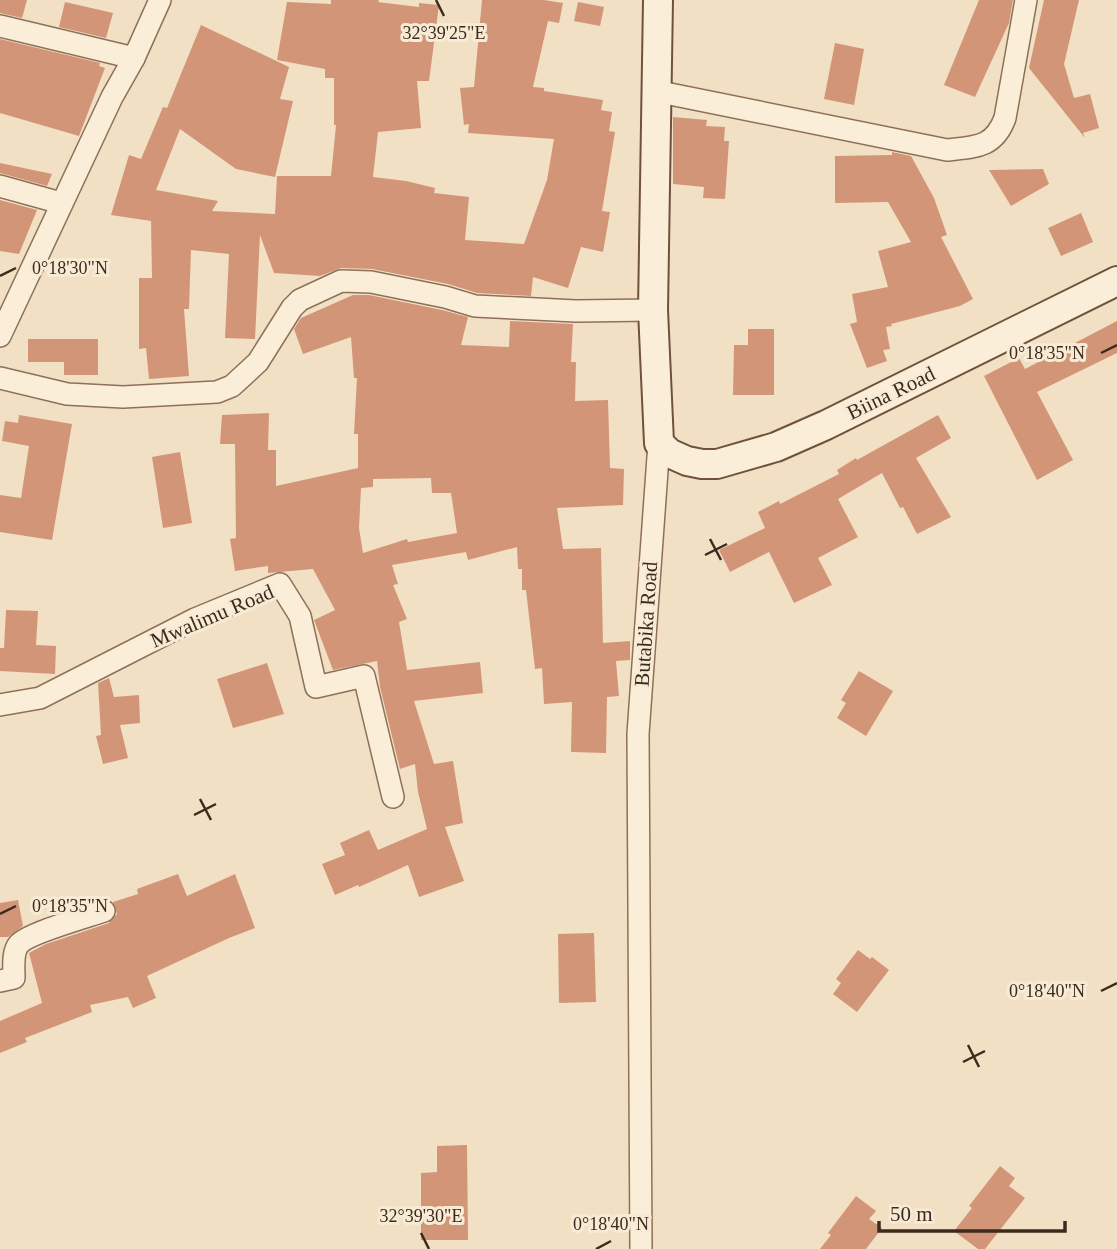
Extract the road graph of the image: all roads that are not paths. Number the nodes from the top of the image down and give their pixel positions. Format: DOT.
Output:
graph roads {
  1 [pos="160,0"];
  2 [pos="658,0"];
  3 [pos="1026,0"];
  4 [pos="0,26"];
  5 [pos="134,58"];
  6 [pos="656,91"];
  7 [pos="0,186"];
  8 [pos="61,203"];
  9 [pos="1117,281"];
  10 [pos="653,310"];
  11 [pos="0,336"];
  12 [pos="0,378"];
  13 [pos="659,443"];
  14 [pos="0,705"];
  15 [pos="393,797"];
  16 [pos="104,911"];
  17 [pos="0,981"];
  18 [pos="641,1249"];
  1 -- 5 [label="street"];
  2 -- 6 [label="main road, Butabika Road"];
  3 -- 6 [label="street"];
  4 -- 5 [label="street"];
  5 -- 8 [label="street"];
  6 -- 10 [label="main road, Butabika Road"];
  7 -- 8 [label="street"];
  8 -- 11 [label="street"];
  9 -- 13 [label="main road, Biina Road"];
  10 -- 12 [label="street"];
  10 -- 13 [label="main road, Butabika Road"];
  13 -- 18 [label="street, Butabika Road"];
  14 -- 15 [label="street, Mwalimu Road"];
  16 -- 17 [label="street"];
}
